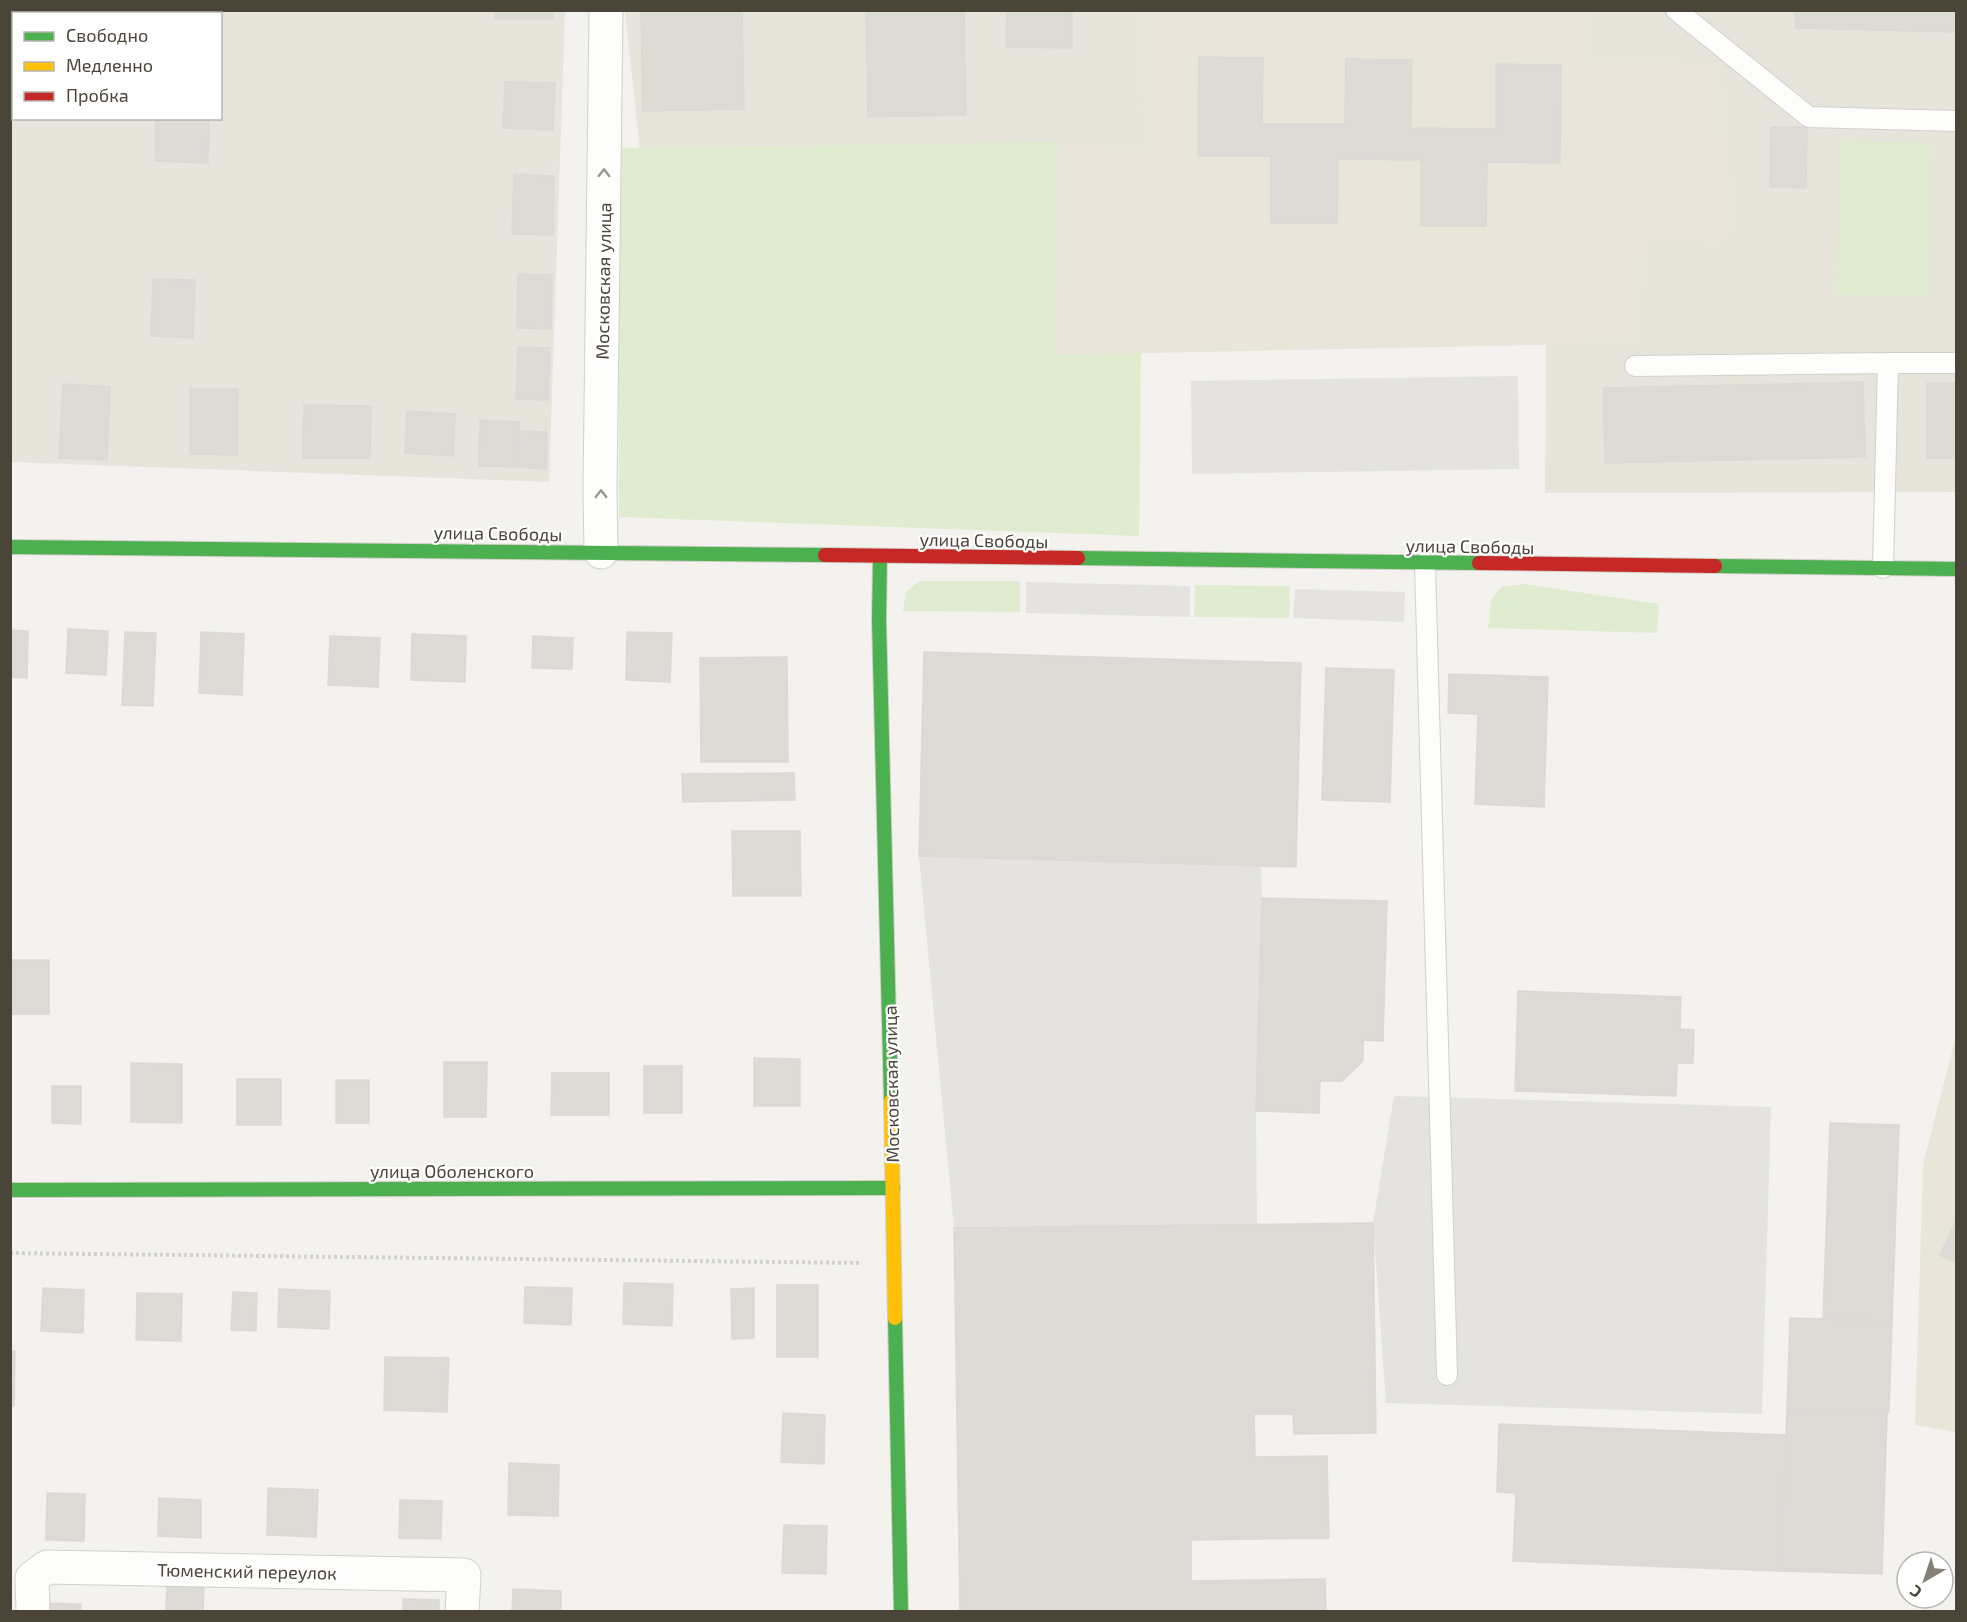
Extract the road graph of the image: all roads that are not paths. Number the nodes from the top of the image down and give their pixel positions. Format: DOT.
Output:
graph roads {
  1 [pos="606,10"];
  2 [pos="1677,10"];
  3 [pos="1956,121"];
  4 [pos="1888,363"];
  5 [pos="1956,363"];
  6 [pos="1635,366"];
  7 [pos="10,547"];
  8 [pos="601,552"];
  9 [pos="880,557"];
  10 [pos="1425,563"];
  11 [pos="1883,568"];
  12 [pos="1956,569"];
  13 [pos="893,1188"];
  14 [pos="10,1190"];
  15 [pos="1447,1375"];
  16 [pos="33,1611"];
  17 [pos="462,1611"];
  18 [pos="901,1611"];
  8 -- 1 [label="street, Московская улица, one-way"];
  2 -- 3 [label="lane"];
  4 -- 5 [label="lane"];
  4 -- 6 [label="lane"];
  4 -- 11 [label="lane"];
  7 -- 8 [label="street, улица Свободы"];
  8 -- 9 [label="street, улица Свободы"];
  9 -- 10 [label="street, улица Свободы"];
  9 -- 13 [label="street, Московская улица"];
  10 -- 11 [label="street, улица Свободы"];
  10 -- 15 [label="lane"];
  11 -- 12 [label="street, улица Свободы"];
  13 -- 14 [label="street, улица Оболенского"];
  13 -- 18 [label="street, Московская улица"];
  16 -- 17 [label="street, Тюменский переулок"];
}
